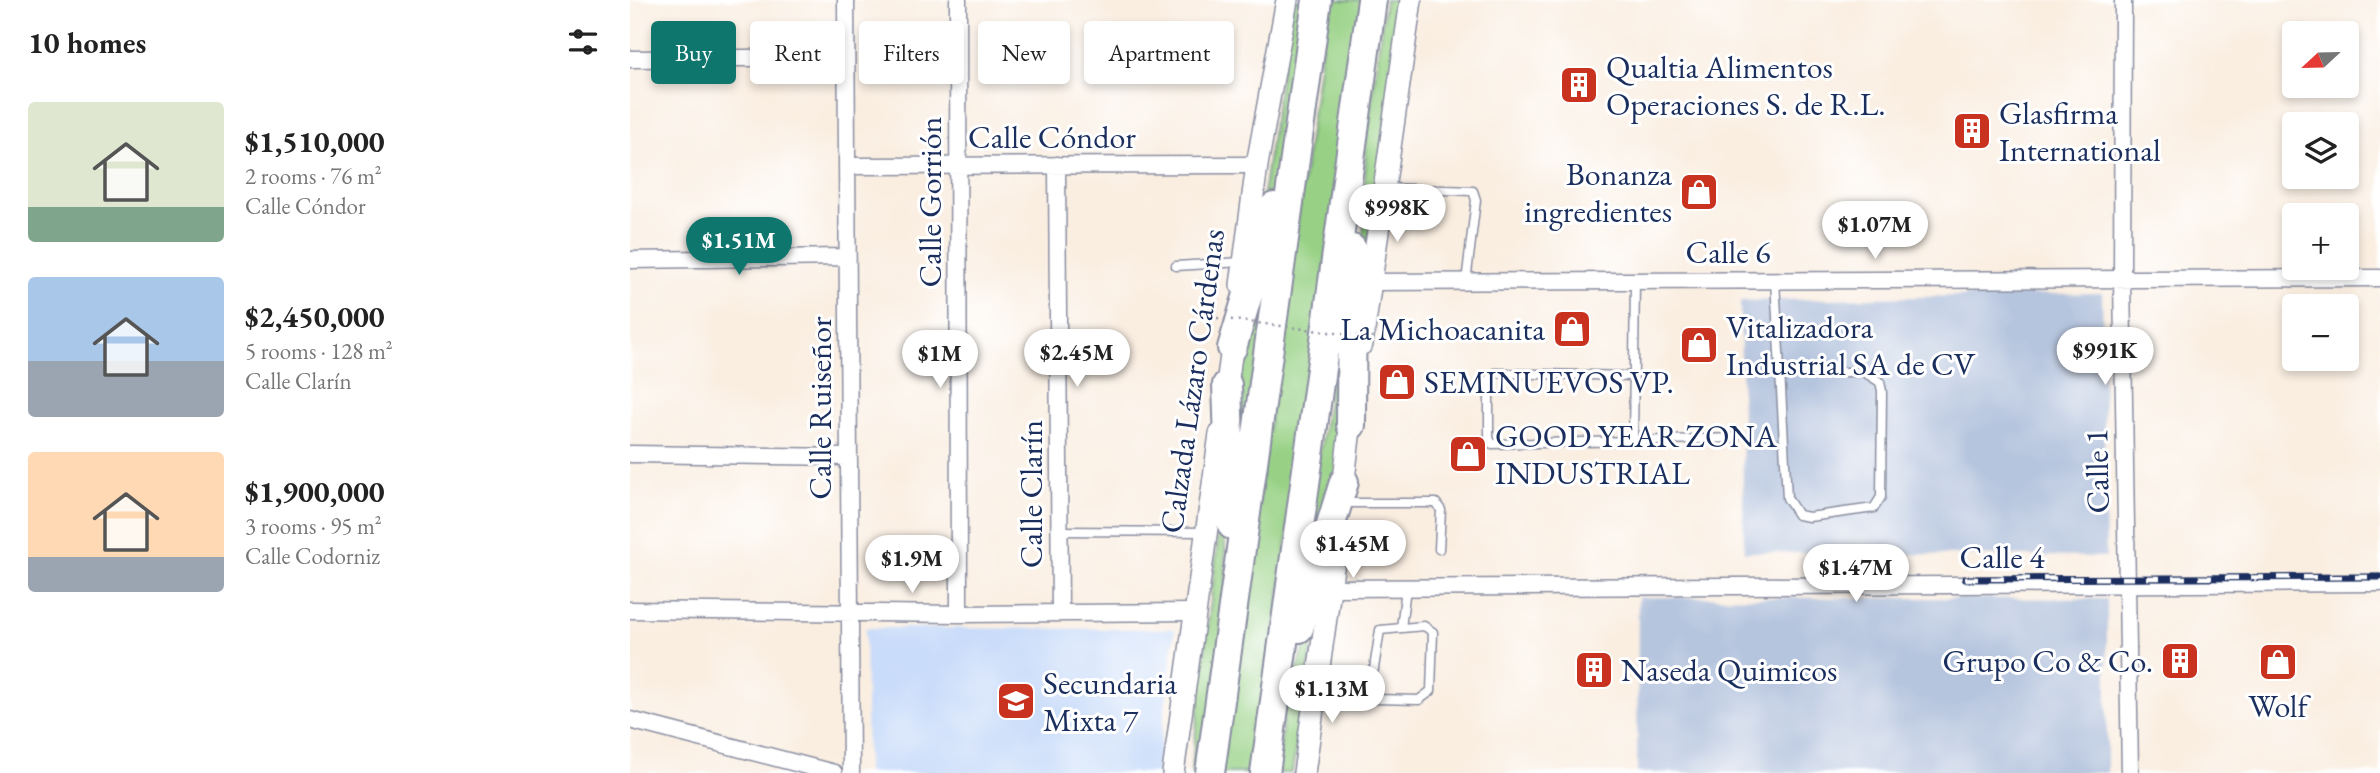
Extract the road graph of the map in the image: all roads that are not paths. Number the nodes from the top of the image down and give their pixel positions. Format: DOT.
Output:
graph roads {
  1 [pos="846,0"];
  2 [pos="958,0"];
  3 [pos="1287,0"];
  4 [pos="1317,0"];
  5 [pos="1372,0"];
  6 [pos="1411,0"];
  7 [pos="2123,0"];
  8 [pos="846,57"];
  9 [pos="630,59"];
  10 [pos="1305,82"];
  11 [pos="1352,145"];
  12 [pos="1057,165"];
  13 [pos="1257,165"];
  14 [pos="847,166"];
  15 [pos="958,166"];
  16 [pos="1384,188"];
  17 [pos="847,257"];
  18 [pos="630,260"];
  19 [pos="1244,262"];
  20 [pos="1175,266"];
  21 [pos="2380,278"];
  22 [pos="2122,279"];
  23 [pos="1775,280"];
  24 [pos="1635,281"];
  25 [pos="1370,282"];
  26 [pos="1466,282"];
  27 [pos="1232,348"];
  28 [pos="1780,372"];
  29 [pos="1634,376"];
  30 [pos="1227,385"];
  31 [pos="1350,425"];
  32 [pos="1735,438"];
  33 [pos="1633,441"];
  34 [pos="630,454"];
  35 [pos="848,457"];
  36 [pos="1343,492"];
  37 [pos="1060,531"];
  38 [pos="1206,532"];
  39 [pos="1439,550"];
  40 [pos="2380,583"];
  41 [pos="2126,585"];
  42 [pos="1331,588"];
  43 [pos="1405,588"];
  44 [pos="1234,603"];
  45 [pos="630,610"];
  46 [pos="1060,612"];
  47 [pos="1195,612"];
  48 [pos="848,614"];
  49 [pos="959,614"];
  50 [pos="1401,628"];
  51 [pos="1274,711"];
  52 [pos="630,720"];
  53 [pos="834,773"];
  54 [pos="851,773"];
  55 [pos="1173,773"];
  56 [pos="1210,773"];
  57 [pos="1265,773"];
  58 [pos="1304,773"];
  59 [pos="2130,773"];
  1 -- 8 [label="street, Calle Ruiseñor"];
  2 -- 15 [label="street, Calle Gorrión"];
  3 -- 13 [label="main road, Calzada Lázaro Cárdenas"];
  4 -- 10 [label="highway"];
  5 -- 11 [label="highway"];
  6 -- 16 [label="main road"];
  7 -- 22 [label="street, Calle 1"];
  8 -- 9 [label="street"];
  8 -- 14 [label="street, Calle Ruiseñor"];
  10 -- 27 [label="highway"];
  10 -- 44 [label="highway"];
  11 -- 31 [label="highway"];
  11 -- 51 [label="highway"];
  12 -- 13 [label="street, Calle Cóndor"];
  12 -- 15 [label="street, Calle Cóndor"];
  12 -- 37 [label="street, Calle Clarín"];
  13 -- 19 [label="main road, Calzada Lázaro Cárdenas"];
  14 -- 15 [label="street, Calle Cóndor"];
  14 -- 17 [label="street, Calle Ruiseñor"];
  15 -- 49 [label="street, Calle Gorrión"];
  16 -- 25 [label="main road"];
  16 -- 26 [label="lane"];
  17 -- 18 [label="street"];
  17 -- 35 [label="street, Calle Ruiseñor"];
  19 -- 20 [label="lane"];
  19 -- 27 [label="main road, Calzada Lázaro Cárdenas"];
  21 -- 22 [label="street, Calle 6"];
  22 -- 23 [label="street, Calle 6"];
  22 -- 41 [label="street, Calle 1"];
  23 -- 24 [label="street, Calle 6"];
  23 -- 28 [label="lane"];
  24 -- 26 [label="street, Calle 6"];
  24 -- 29 [label="lane"];
  25 -- 26 [label="street, Calle 6"];
  25 -- 31 [label="main road"];
  27 -- 30 [label="main road, Calzada Lázaro Cárdenas"];
  28 -- 28 [label="lane"];
  29 -- 33 [label="lane"];
  29 -- 33 [label="lane"];
  30 -- 38 [label="main road, Calzada Lázaro Cárdenas"];
  30 -- 44 [label="highway"];
  31 -- 36 [label="main road"];
  32 -- 33 [label="lane"];
  34 -- 35 [label="street"];
  35 -- 48 [label="street, Calle Ruiseñor"];
  36 -- 39 [label="lane"];
  36 -- 42 [label="main road"];
  36 -- 51 [label="highway"];
  37 -- 38 [label="lane"];
  37 -- 46 [label="street, Calle Clarín"];
  38 -- 47 [label="main road, Calzada Lázaro Cárdenas"];
  40 -- 41 [label="street, Calle 4"];
  41 -- 43 [label="street, Calle 4"];
  41 -- 59 [label="street, Calle 1"];
  42 -- 43 [label="street, Calle 4"];
  42 -- 58 [label="main road"];
  43 -- 50 [label="lane"];
  44 -- 56 [label="highway"];
  45 -- 48 [label="street"];
  46 -- 47 [label="street"];
  46 -- 49 [label="street"];
  47 -- 55 [label="main road, Calzada Lázaro Cárdenas"];
  48 -- 49 [label="street"];
  48 -- 54 [label="street, Calle Ruiseñor"];
  50 -- 50 [label="lane"];
  51 -- 57 [label="highway"];
  52 -- 53 [label="street"];
}
